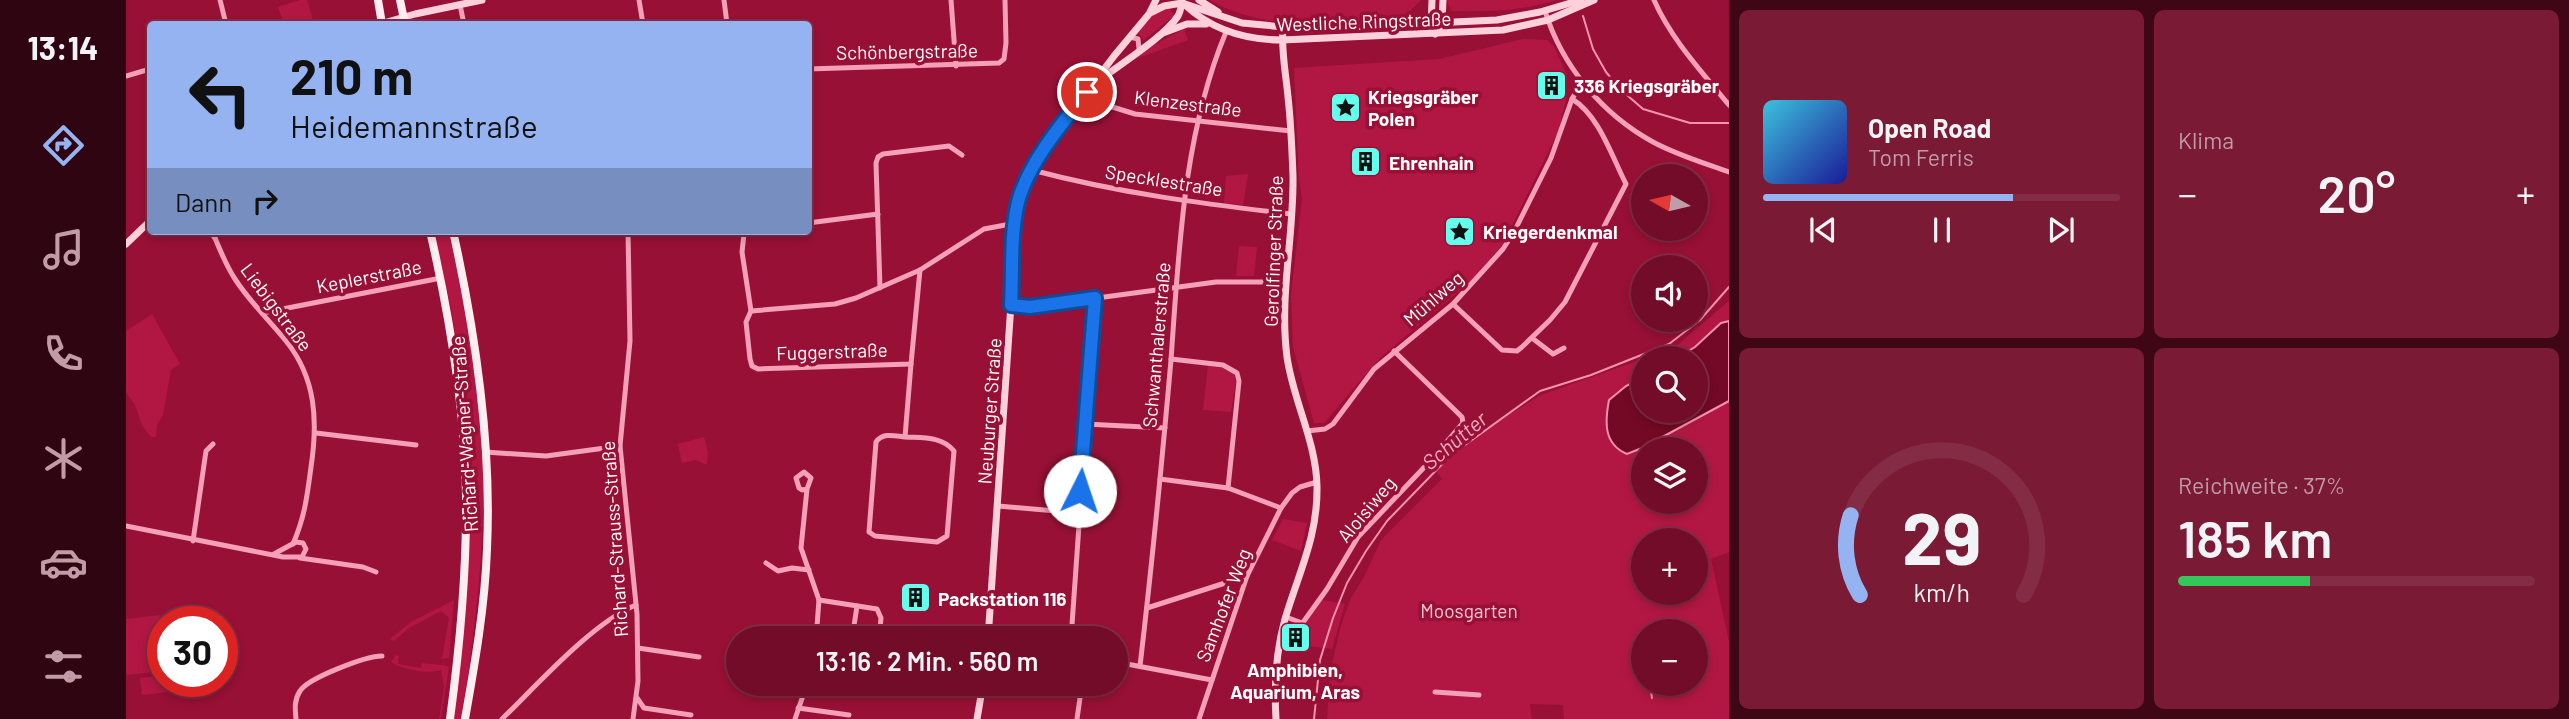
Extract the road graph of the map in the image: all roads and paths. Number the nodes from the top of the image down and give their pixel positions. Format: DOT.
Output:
graph roads {
  1 [pos="220,0"];
  2 [pos="378,0"];
  3 [pos="400,0"];
  4 [pos="482,0"];
  5 [pos="639,0"];
  6 [pos="724,0"];
  7 [pos="951,0"];
  8 [pos="1005,0"];
  9 [pos="1156,0"];
  10 [pos="1199,0"];
  11 [pos="1432,0"];
  12 [pos="1443,0"];
  13 [pos="1581,0"];
  14 [pos="1594,0"];
  15 [pos="1654,0"];
  16 [pos="1181,1"];
  17 [pos="460,5"];
  18 [pos="1545,11"];
  19 [pos="1149,14"];
  20 [pos="1548,20"];
  21 [pos="225,21"];
  22 [pos="381,21"];
  23 [pos="404,21"];
  24 [pos="463,21"];
  25 [pos="642,21"];
  26 [pos="727,21"];
  27 [pos="1234,21"];
  28 [pos="1430,23"];
  29 [pos="1442,23"];
  30 [pos="1210,24"];
  31 [pos="1283,28"];
  32 [pos="1226,32"];
  33 [pos="1159,34"];
  34 [pos="1435,34"];
  35 [pos="1130,37"];
  36 [pos="1282,40"];
  37 [pos="1139,49"];
  38 [pos="956,66"];
  39 [pos="812,69"];
  40 [pos="147,70"];
  41 [pos="126,76"];
  42 [pos="1582,82"];
  43 [pos="1094,83"];
  44 [pos="1084,96"];
  45 [pos="1572,99"];
  46 [pos="1729,105"];
  47 [pos="1199,121"];
  48 [pos="1291,131"];
  49 [pos="962,155"];
  50 [pos="1032,170"];
  51 [pos="1729,172"];
  52 [pos="1185,202"];
  53 [pos="878,214"];
  54 [pos="1291,214"];
  55 [pos="812,222"];
  56 [pos="1016,223"];
  57 [pos="147,224"];
  58 [pos="213,235"];
  59 [pos="431,235"];
  60 [pos="454,235"];
  61 [pos="628,235"];
  62 [pos="744,235"];
  63 [pos="126,244"];
  64 [pos="919,270"];
  65 [pos="441,278"];
  66 [pos="1284,282"];
  67 [pos="1176,287"];
  68 [pos="880,288"];
  69 [pos="1095,298"];
  70 [pos="1453,304"];
  71 [pos="1011,305"];
  72 [pos="751,312"];
  73 [pos="262,313"];
  74 [pos="1532,338"];
  75 [pos="1563,348"];
  76 [pos="1394,351"];
  77 [pos="1171,359"];
  78 [pos="911,364"];
  79 [pos="1085,424"];
  80 [pos="1165,428"];
  81 [pos="1307,431"];
  82 [pos="316,433"];
  83 [pos="905,437"];
  84 [pos="213,444"];
  85 [pos="416,445"];
  86 [pos="620,446"];
  87 [pos="485,452"];
  88 [pos="1160,479"];
  89 [pos="1317,482"];
  90 [pos="1228,488"];
  91 [pos="807,489"];
  92 [pos="999,506"];
  93 [pos="1281,508"];
  94 [pos="1079,513"];
  95 [pos="126,526"];
  96 [pos="301,529"];
  97 [pos="193,541"];
  98 [pos="303,543"];
  99 [pos="292,545"];
  100 [pos="306,551"];
  101 [pos="274,554"];
  102 [pos="297,557"];
  103 [pos="316,561"];
  104 [pos="766,563"];
  105 [pos="809,570"];
  106 [pos="376,572"];
  107 [pos="1247,576"];
  108 [pos="820,600"];
  109 [pos="636,605"];
  110 [pos="857,606"];
  111 [pos="1147,608"];
  112 [pos="1286,617"];
  113 [pos="818,626"];
  114 [pos="854,626"];
  115 [pos="880,626"];
  116 [pos="989,626"];
  117 [pos="1072,626"];
  118 [pos="638,648"];
  119 [pos="382,656"];
  120 [pos="699,657"];
  121 [pos="1128,664"];
  122 [pos="1140,666"];
  123 [pos="1212,680"];
  124 [pos="1435,692"];
  125 [pos="1479,695"];
  126 [pos="802,696"];
  127 [pos="981,696"];
  128 [pos="1080,696"];
  129 [pos="637,698"];
  130 [pos="798,708"];
  131 [pos="691,715"];
  132 [pos="849,715"];
  133 [pos="296,719"];
  134 [pos="450,719"];
  135 [pos="465,719"];
  136 [pos="502,719"];
  137 [pos="633,719"];
  138 [pos="795,719"];
  139 [pos="978,719"];
  140 [pos="1077,719"];
  141 [pos="1199,719"];
  142 [pos="1276,719"];
  1 -- 21 [label="street"];
  2 -- 22 [label="main road"];
  3 -- 23 [label="main road"];
  4 -- 17 [label="main road"];
  5 -- 25 [label="street"];
  6 -- 26 [label="street"];
  7 -- 38 [label="street"];
  8 -- 38 [label="street, Schönbergstraße"];
  9 -- 19 [label="main road, Neuburger Straße"];
  10 -- 27 [label="main road, Westliche Ringstraße"];
  11 -- 28 [label="main road"];
  12 -- 29 [label="main road"];
  13 -- 18 [label="main road, Westliche Ringstraße"];
  14 -- 20 [label="main road, Westliche Ringstraße"];
  15 -- 46 [label="street"];
  16 -- 19 [label="main road"];
  16 -- 27 [label="main road, Westliche Ringstraße"];
  16 -- 30 [label="main road, Westliche Ringstraße"];
  16 -- 33 [label="main road, Neuburger Straße"];
  17 -- 23 [label="main road"];
  17 -- 24 [label="street"];
  18 -- 20 [label="street"];
  18 -- 29 [label="main road, Westliche Ringstraße"];
  19 -- 35 [label="main road, Neuburger Straße"];
  20 -- 34 [label="main road, Westliche Ringstraße"];
  20 -- 42 [label="street"];
  27 -- 31 [label="main road, Westliche Ringstraße"];
  28 -- 29 [label="main road, Westliche Ringstraße"];
  28 -- 31 [label="main road, Westliche Ringstraße"];
  28 -- 34 [label="main road"];
  29 -- 34 [label="main road"];
  30 -- 32 [label="main road, Westliche Ringstraße"];
  30 -- 33 [label="main road, Neuburger Straße"];
  31 -- 36 [label="main road, Gerolfinger Straße"];
  32 -- 36 [label="main road, Westliche Ringstraße"];
  32 -- 47 [label="street, Schwanthalerstraße"];
  33 -- 37 [label="main road, Neuburger Straße"];
  34 -- 36 [label="main road, Westliche Ringstraße"];
  35 -- 37 [label="street"];
  35 -- 43 [label="main road, Neuburger Straße"];
  36 -- 48 [label="main road, Gerolfinger Straße"];
  37 -- 43 [label="main road, Neuburger Straße"];
  38 -- 39 [label="street, Schönbergstraße"];
  40 -- 41 [label="street"];
  42 -- 45 [label="street, Mühlweg"];
  42 -- 51 [label="street"];
  43 -- 44 [label="main road, Neuburger Straße"];
  44 -- 47 [label="street, Klenzestraße"];
  44 -- 50 [label="main road, Neuburger Straße"];
  45 -- 70 [label="street, Mühlweg"];
  45 -- 74 [label="street"];
  47 -- 48 [label="street, Klenzestraße"];
  47 -- 52 [label="street, Schwanthalerstraße"];
  48 -- 54 [label="main road, Gerolfinger Straße"];
  49 -- 53 [label="street"];
  50 -- 52 [label="street, Specklestraße"];
  50 -- 56 [label="main road, Neuburger Straße"];
  52 -- 54 [label="street, Specklestraße"];
  52 -- 67 [label="street, Schwanthalerstraße"];
  53 -- 55 [label="street"];
  53 -- 68 [label="street"];
  54 -- 66 [label="main road, Gerolfinger Straße"];
  56 -- 64 [label="street"];
  56 -- 71 [label="main road, Neuburger Straße"];
  57 -- 63 [label="main road"];
  58 -- 73 [label="street, Liebigstraße"];
  59 -- 65 [label="main road, Richard-Wagner-Straße"];
  60 -- 87 [label="main road, Richard-Wagner-Straße"];
  61 -- 86 [label="street, Richard-Strauss-Straße"];
  62 -- 72 [label="street, Fuggerstraße"];
  64 -- 68 [label="street"];
  64 -- 78 [label="street, Fuggerstraße"];
  65 -- 73 [label="street, Keplerstraße"];
  65 -- 134 [label="main road, Richard-Wagner-Straße"];
  66 -- 67 [label="street"];
  66 -- 81 [label="main road, Gerolfinger Straße"];
  67 -- 69 [label="street"];
  67 -- 77 [label="street, Schwanthalerstraße"];
  68 -- 72 [label="street"];
  69 -- 71 [label="street"];
  69 -- 79 [label="street"];
  70 -- 74 [label="street"];
  70 -- 76 [label="street, Mühlweg"];
  71 -- 92 [label="main road, Neuburger Straße"];
  72 -- 78 [label="street, Fuggerstraße"];
  73 -- 82 [label="street, Liebigstraße"];
  74 -- 75 [label="street"];
  76 -- 81 [label="street, Mühlweg"];
  76 -- 112 [label="street, Aloisiweg"];
  77 -- 80 [label="street, Schwanthalerstraße"];
  77 -- 90 [label="street"];
  78 -- 83 [label="street"];
  79 -- 80 [label="street"];
  79 -- 94 [label="street"];
  80 -- 88 [label="street, Schwanthalerstraße"];
  81 -- 89 [label="main road, Gerolfinger Straße"];
  82 -- 85 [label="street"];
  82 -- 96 [label="street, Liebigstraße"];
  83 -- 83 [label="street"];
  84 -- 97 [label="street"];
  86 -- 87 [label="street"];
  86 -- 109 [label="street, Richard-Strauss-Straße"];
  87 -- 135 [label="main road, Richard-Wagner-Straße"];
  88 -- 90 [label="street"];
  88 -- 111 [label="street, Schwanthalerstraße"];
  89 -- 93 [label="street, Samhofer Weg"];
  89 -- 112 [label="main road, Gerolfinger Straße"];
  90 -- 93 [label="street"];
  91 -- 105 [label="street"];
  92 -- 94 [label="street"];
  92 -- 116 [label="main road, Neuburger Straße"];
  93 -- 107 [label="street, Samhofer Weg"];
  94 -- 117 [label="street"];
  95 -- 97 [label="street"];
  96 -- 98 [label="street, Liebigstraße"];
  96 -- 99 [label="street, Liebigstraße"];
  97 -- 101 [label="street"];
  98 -- 99 [label="street"];
  98 -- 100 [label="street"];
  99 -- 101 [label="street"];
  99 -- 102 [label="street"];
  100 -- 102 [label="street"];
  100 -- 103 [label="street"];
  101 -- 102 [label="street"];
  102 -- 103 [label="street"];
  103 -- 106 [label="street"];
  104 -- 105 [label="street"];
  105 -- 108 [label="street"];
  107 -- 111 [label="street"];
  107 -- 123 [label="street, Samhofer Weg"];
  108 -- 110 [label="street"];
  108 -- 113 [label="street"];
  109 -- 118 [label="street, Richard-Strauss-Straße"];
  109 -- 136 [label="street"];
  110 -- 114 [label="street"];
  110 -- 115 [label="street"];
  111 -- 122 [label="street, Schwanthalerstraße"];
  112 -- 142 [label="main road, Gerolfinger Straße"];
  118 -- 120 [label="street"];
  118 -- 129 [label="street, Richard-Strauss-Straße"];
  119 -- 133 [label="street"];
  121 -- 122 [label="street"];
  122 -- 123 [label="street"];
  123 -- 141 [label="street, Samhofer Weg"];
  124 -- 125 [label="street"];
  126 -- 130 [label="street"];
  127 -- 139 [label="main road"];
  128 -- 140 [label="street"];
  129 -- 131 [label="street"];
  129 -- 137 [label="street, Richard-Strauss-Straße"];
  130 -- 132 [label="street"];
  130 -- 138 [label="street"];
}
